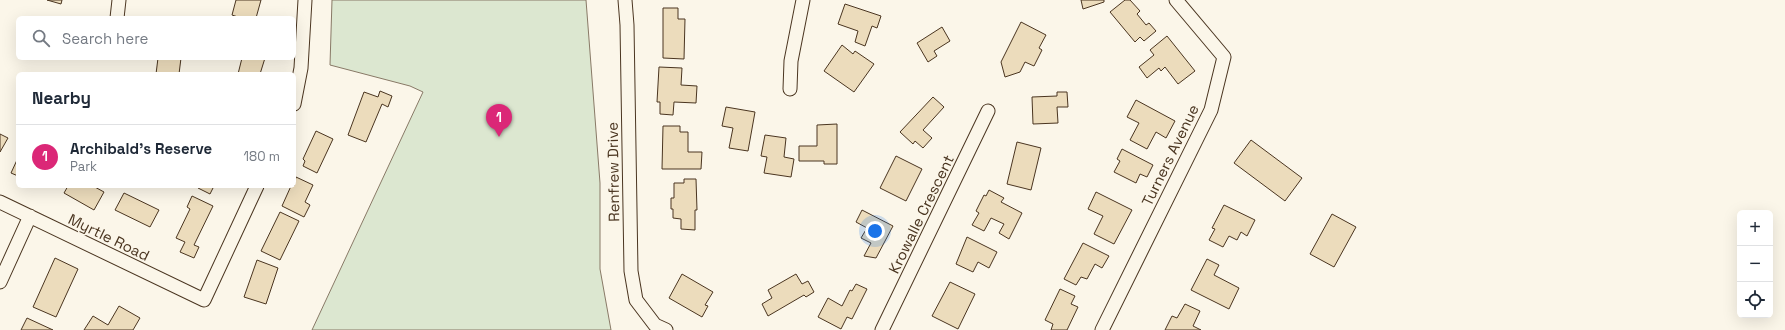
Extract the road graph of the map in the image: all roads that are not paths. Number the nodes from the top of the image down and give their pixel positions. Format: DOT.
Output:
graph roads {
  1 [pos="119,0"];
  2 [pos="305,0"];
  3 [pos="625,0"];
  4 [pos="803,0"];
  5 [pos="1176,0"];
  6 [pos="117,16"];
  7 [pos="790,89"];
  8 [pos="296,94"];
  9 [pos="988,111"];
  10 [pos="256,188"];
  11 [pos="0,202"];
  12 [pos="30,216"];
  13 [pos="0,282"];
  14 [pos="666,330"];
  15 [pos="882,330"];
  16 [pos="1102,330"];
  1 -- 6 [label="street"];
  2 -- 8 [label="street"];
  3 -- 14 [label="street, Renfrew Drive"];
  4 -- 7 [label="street"];
  5 -- 16 [label="street, Turners Avenue"];
  9 -- 15 [label="street, Krowalle Crescent"];
  10 -- 12 [label="street, Myrtle Road"];
  11 -- 12 [label="street, Myrtle Road"];
  12 -- 13 [label="street"];
}
